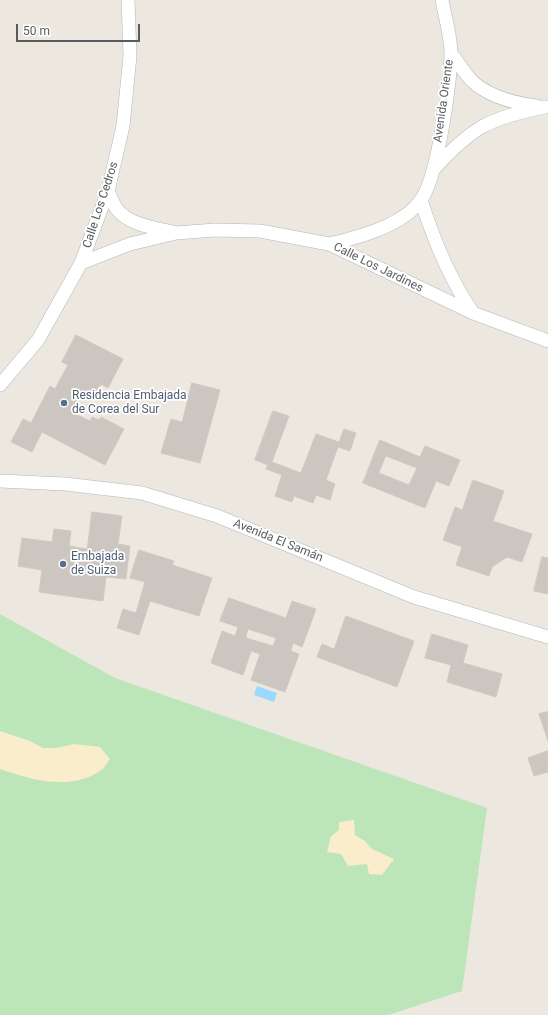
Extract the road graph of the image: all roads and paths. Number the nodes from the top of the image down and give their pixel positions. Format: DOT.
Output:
graph roads {
  1 [pos="128,0"];
  2 [pos="442,0"];
  3 [pos="451,53"];
  4 [pos="546,107"];
  5 [pos="434,170"];
  6 [pos="108,191"];
  7 [pos="421,200"];
  8 [pos="176,233"];
  9 [pos="329,244"];
  10 [pos="80,263"];
  11 [pos="473,313"];
  12 [pos="548,341"];
  13 [pos="0,385"];
  14 [pos="0,481"];
  15 [pos="548,637"];
  1 -- 6 [label="street, Calle Los Cedros"];
  2 -- 3 [label="street, Avenida Oriente"];
  3 -- 4 [label="street"];
  3 -- 5 [label="street, Avenida Oriente"];
  4 -- 5 [label="street"];
  5 -- 7 [label="street, Avenida Oriente"];
  6 -- 8 [label="street, Calle Los Jardines"];
  6 -- 10 [label="street, Calle Los Cedros"];
  7 -- 9 [label="street, Avenida Oriente"];
  7 -- 11 [label="street"];
  8 -- 9 [label="street, Calle Los Jardines"];
  8 -- 10 [label="street, Calle Los Jardines"];
  9 -- 11 [label="street, Calle Los Jardines"];
  10 -- 13 [label="street, Calle Los Cedros"];
  11 -- 12 [label="street, Calle Los Jardines"];
  14 -- 15 [label="street, Avenida El Samán"];
}
